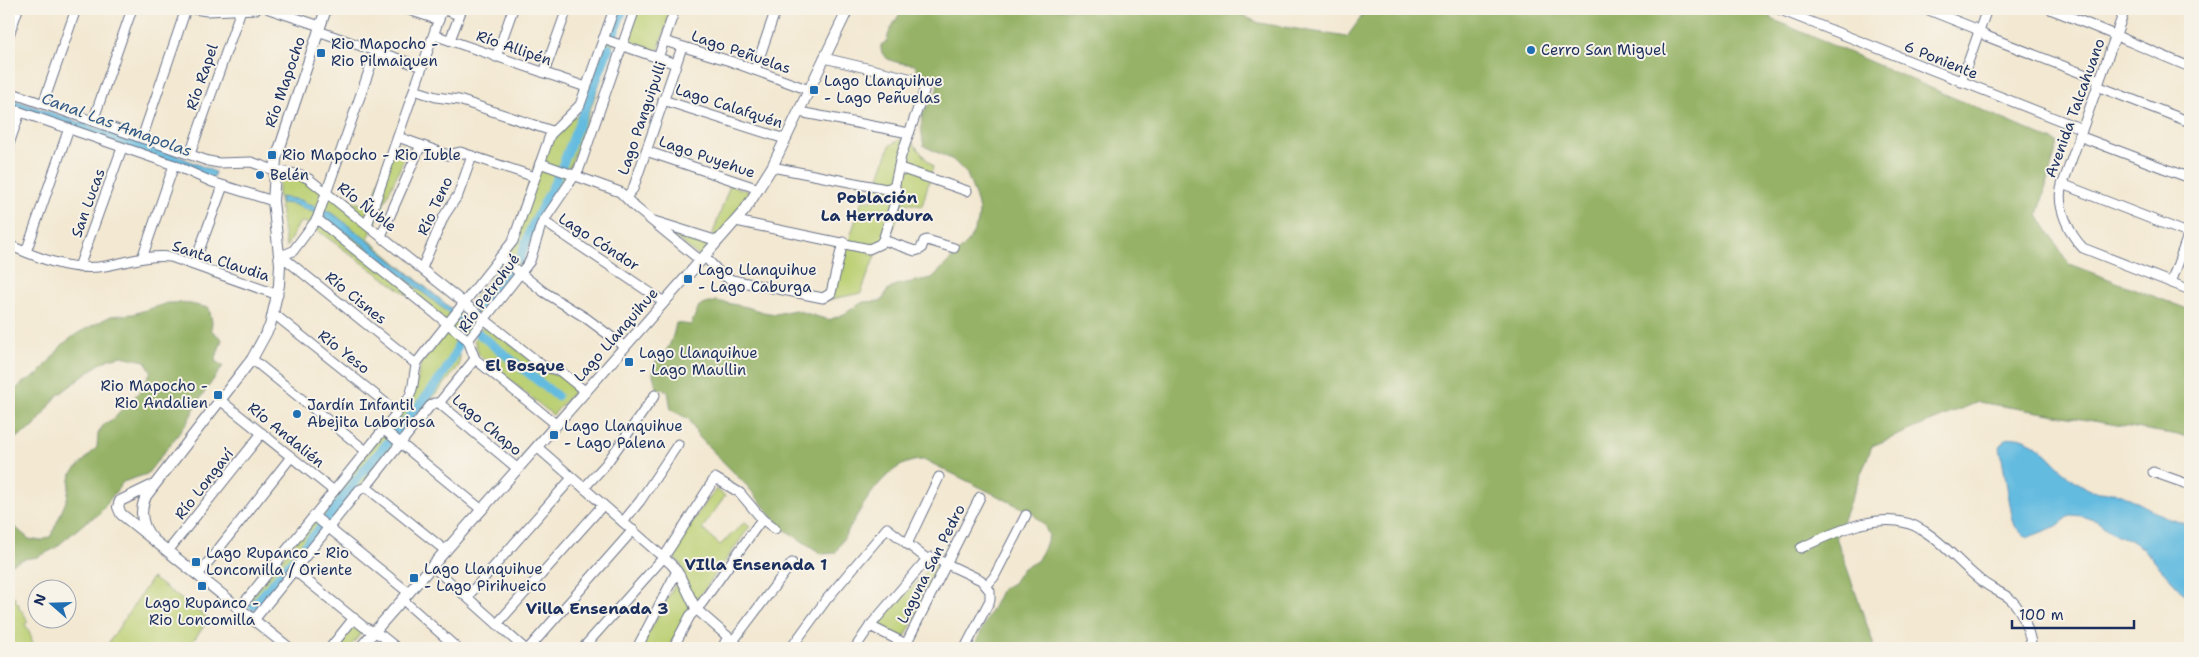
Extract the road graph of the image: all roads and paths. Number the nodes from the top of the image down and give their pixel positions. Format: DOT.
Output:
graph roads {
  1 [pos="18,9"];
  2 [pos="76,9"];
  3 [pos="132,9"];
  4 [pos="186,9"];
  5 [pos="194,9"];
  6 [pos="257,9"];
  7 [pos="269,9"];
  8 [pos="326,9"];
  9 [pos="406,9"];
  10 [pos="513,9"];
  11 [pos="567,9"];
  12 [pos="614,9"];
  13 [pos="635,9"];
  14 [pos="675,9"];
  15 [pos="763,9"];
  16 [pos="848,9"];
  17 [pos="1778,9"];
  18 [pos="1926,9"];
  19 [pos="1988,9"];
  20 [pos="2050,9"];
  21 [pos="2125,9"];
  22 [pos="2183,9"];
  23 [pos="240,10"];
  24 [pos="777,11"];
  25 [pos="461,12"];
  26 [pos="1792,12"];
  27 [pos="2190,12"];
  28 [pos="439,20"];
  29 [pos="319,29"];
  30 [pos="1979,31"];
  31 [pos="9,35"];
  32 [pos="434,35"];
  33 [pos="2115,36"];
  34 [pos="603,39"];
  35 [pos="450,40"];
  36 [pos="664,41"];
  37 [pos="622,46"];
  38 [pos="682,47"];
  39 [pos="376,51"];
  40 [pos="496,56"];
  41 [pos="658,58"];
  42 [pos="824,58"];
  43 [pos="676,64"];
  44 [pos="422,67"];
  45 [pos="2190,67"];
  46 [pos="755,70"];
  47 [pos="544,73"];
  48 [pos="1961,82"];
  49 [pos="2098,83"];
  50 [pos="586,87"];
  51 [pos="414,90"];
  52 [pos="809,90"];
  53 [pos="9,92"];
  54 [pos="663,100"];
  55 [pos="43,104"];
  56 [pos="9,108"];
  57 [pos="20,112"];
  58 [pos="798,112"];
  59 [pos="93,121"];
  60 [pos="2190,122"];
  61 [pos="69,128"];
  62 [pos="552,131"];
  63 [pos="909,133"];
  64 [pos="2081,133"];
  65 [pos="398,137"];
  66 [pos="142,138"];
  67 [pos="785,139"];
  68 [pos="9,144"];
  69 [pos="421,145"];
  70 [pos="122,148"];
  71 [pos="646,151"];
  72 [pos="190,154"];
  73 [pos="472,156"];
  74 [pos="540,163"];
  75 [pos="174,166"];
  76 [pos="772,167"];
  77 [pos="900,168"];
  78 [pos="274,170"];
  79 [pos="576,176"];
  80 [pos="535,177"];
  81 [pos="2190,178"];
  82 [pos="2062,184"];
  83 [pos="223,186"];
  84 [pos="894,186"];
  85 [pos="759,190"];
  86 [pos="967,191"];
  87 [pos="326,193"];
  88 [pos="626,197"];
  89 [pos="273,201"];
  90 [pos="317,219"];
  91 [pos="649,219"];
  92 [pos="543,221"];
  93 [pos="736,221"];
  94 [pos="367,225"];
  95 [pos="2190,232"];
  96 [pos="380,236"];
  97 [pos="883,240"];
  98 [pos="718,242"];
  99 [pos="843,242"];
  100 [pos="9,245"];
  101 [pos="954,248"];
  102 [pos="26,252"];
  103 [pos="279,254"];
  104 [pos="500,257"];
  105 [pos="142,258"];
  106 [pos="703,259"];
  107 [pos="194,264"];
  108 [pos="80,267"];
  109 [pos="422,268"];
  110 [pos="520,274"];
  111 [pos="2171,283"];
  112 [pos="2190,290"];
  113 [pos="278,295"];
  114 [pos="664,302"];
  115 [pos="465,303"];
  116 [pos="274,314"];
  117 [pos="485,319"];
  118 [pos="448,324"];
  119 [pos="468,340"];
  120 [pos="626,347"];
  121 [pos="252,359"];
  122 [pos="475,359"];
  123 [pos="416,364"];
  124 [pos="586,392"];
  125 [pos="655,395"];
  126 [pos="220,400"];
  127 [pos="439,403"];
  128 [pos="397,412"];
  129 [pos="557,425"];
  130 [pos="383,430"];
  131 [pos="262,433"];
  132 [pos="400,444"];
  133 [pos="678,444"];
  134 [pos="538,447"];
  135 [pos="366,451"];
  136 [pos="291,457"];
  137 [pos="518,469"];
  138 [pos="2153,472"];
  139 [pos="939,477"];
  140 [pos="572,478"];
  141 [pos="2190,485"];
  142 [pos="152,486"];
  143 [pos="366,487"];
  144 [pos="584,488"];
  145 [pos="334,491"];
  146 [pos="980,497"];
  147 [pos="603,505"];
  148 [pos="482,510"];
  149 [pos="314,516"];
  150 [pos="1026,516"];
  151 [pos="762,520"];
  152 [pos="623,522"];
  153 [pos="328,528"];
  154 [pos="775,529"];
  155 [pos="633,530"];
  156 [pos="153,539"];
  157 [pos="907,544"];
  158 [pos="1801,548"];
  159 [pos="168,551"];
  160 [pos="446,551"];
  161 [pos="664,557"];
  162 [pos="927,560"];
  163 [pos="947,562"];
  164 [pos="792,563"];
  165 [pos="433,567"];
  166 [pos="294,570"];
  167 [pos="677,571"];
  168 [pos="198,575"];
  169 [pos="987,585"];
  170 [pos="406,597"];
  171 [pos="467,597"];
  172 [pos="240,609"];
  173 [pos="696,609"];
  174 [pos="354,618"];
  175 [pos="254,620"];
  176 [pos="497,624"];
  177 [pos="870,626"];
  178 [pos="374,632"];
  179 [pos="730,639"];
  180 [pos="910,646"];
  181 [pos="289,648"];
  182 [pos="330,648"];
  183 [pos="360,648"];
  184 [pos="397,648"];
  185 [pos="457,648"];
  186 [pos="524,648"];
  187 [pos="529,648"];
  188 [pos="583,648"];
  189 [pos="637,648"];
  190 [pos="673,648"];
  191 [pos="722,648"];
  192 [pos="741,648"];
  193 [pos="791,648"];
  194 [pos="855,648"];
  195 [pos="965,648"];
  196 [pos="2032,648"];
  1 -- 31 [label="street"];
  2 -- 55 [label="street"];
  3 -- 59 [label="street"];
  4 -- 66 [label="street"];
  5 -- 23 [label="street"];
  6 -- 23 [label="street"];
  7 -- 29 [label="street"];
  8 -- 29 [label="street, Río Mapocho"];
  9 -- 28 [label="street"];
  10 -- 40 [label="street"];
  11 -- 47 [label="street"];
  12 -- 34 [label="street, Río Petrohué"];
  13 -- 37 [label="street, Río Petrohué"];
  14 -- 36 [label="street, Lago Panguipulli"];
  15 -- 24 [label="street"];
  16 -- 42 [label="street, Lago Llanquihue"];
  17 -- 26 [label="street, 6 Poniente"];
  18 -- 30 [label="street"];
  19 -- 30 [label="street"];
  20 -- 33 [label="street"];
  21 -- 33 [label="street, Avenida Talcahuano"];
  22 -- 27 [label="street"];
  23 -- 72 [label="street, Río Rapel"];
  24 -- 46 [label="street"];
  25 -- 28 [label="street"];
  25 -- 35 [label="street"];
  26 -- 48 [label="street, 6 Poniente"];
  28 -- 32 [label="street"];
  29 -- 39 [label="street"];
  29 -- 78 [label="street, Río Mapocho"];
  30 -- 48 [label="street"];
  30 -- 49 [label="street"];
  32 -- 35 [label="street, Río Allipén"];
  32 -- 44 [label="street"];
  33 -- 45 [label="street"];
  33 -- 49 [label="street, Avenida Talcahuano"];
  34 -- 37 [label="street"];
  34 -- 50 [label="street, Río Petrohué"];
  35 -- 40 [label="street, Río Allipén"];
  36 -- 38 [label="street, Lago Peñuelas"];
  36 -- 41 [label="street, Lago Panguipulli"];
  37 -- 41 [label="street"];
  37 -- 79 [label="street, Río Petrohué"];
  38 -- 43 [label="street, Lago Panguipulli"];
  38 -- 46 [label="street, Lago Peñuelas"];
  39 -- 44 [label="street"];
  39 -- 87 [label="street"];
  40 -- 47 [label="street, Río Allipén"];
  41 -- 43 [label="street"];
  42 -- 52 [label="street, Lago Llanquihue"];
  42 -- 63 [label="street"];
  43 -- 54 [label="street, Lago Panguipulli"];
  44 -- 51 [label="street"];
  46 -- 52 [label="street, Lago Peñuelas"];
  47 -- 50 [label="street, Río Allipén"];
  48 -- 64 [label="street, 6 Poniente"];
  49 -- 60 [label="street"];
  49 -- 64 [label="street, Avenida Talcahuano"];
  50 -- 62 [label="street, Río Petrohué"];
  51 -- 62 [label="street"];
  51 -- 65 [label="street"];
  52 -- 58 [label="street, Lago Llanquihue"];
  53 -- 55 [label="street, Río Ñuble"];
  54 -- 67 [label="street, Lago Calafquén"];
  54 -- 71 [label="street, Lago Panguipulli"];
  55 -- 59 [label="street, Río Ñuble"];
  56 -- 57 [label="street"];
  57 -- 61 [label="street"];
  57 -- 68 [label="street"];
  58 -- 63 [label="street"];
  58 -- 67 [label="street, Lago Llanquihue"];
  59 -- 66 [label="street, Río Ñuble"];
  61 -- 70 [label="street"];
  61 -- 102 [label="street"];
  62 -- 74 [label="street, Río Petrohué"];
  63 -- 77 [label="street"];
  64 -- 81 [label="street, 6 Poniente"];
  64 -- 82 [label="street, Avenida Talcahuano"];
  65 -- 69 [label="street"];
  65 -- 94 [label="street"];
  66 -- 72 [label="street, Río Ñuble"];
  67 -- 76 [label="street, Lago Llanquihue"];
  69 -- 73 [label="street"];
  69 -- 96 [label="street"];
  70 -- 75 [label="street"];
  70 -- 108 [label="street, San Lucas"];
  71 -- 85 [label="street, Lago Puyehue"];
  71 -- 88 [label="street, Lago Panguipulli"];
  72 -- 78 [label="street, Río Ñuble"];
  73 -- 80 [label="street"];
  73 -- 109 [label="street, Río Teno"];
  74 -- 79 [label="street"];
  74 -- 80 [label="street, Río Petrohué"];
  75 -- 83 [label="street"];
  75 -- 105 [label="street"];
  76 -- 84 [label="street"];
  76 -- 85 [label="street, Lago Llanquihue"];
  77 -- 84 [label="street"];
  77 -- 86 [label="street"];
  78 -- 87 [label="street, Río Ñuble"];
  78 -- 89 [label="street, Río Mapocho"];
  79 -- 88 [label="street"];
  79 -- 92 [label="street, Río Petrohué"];
  80 -- 104 [label="street, Río Petrohué"];
  82 -- 95 [label="street"];
  82 -- 111 [label="street, Avenida Talcahuano"];
  83 -- 89 [label="street"];
  83 -- 107 [label="street"];
  84 -- 97 [label="street"];
  85 -- 93 [label="street, Lago Llanquihue"];
  87 -- 90 [label="street"];
  87 -- 94 [label="street, Río Ñuble"];
  88 -- 91 [label="street"];
  89 -- 103 [label="street, Río Mapocho"];
  90 -- 103 [label="street"];
  90 -- 118 [label="street"];
  91 -- 98 [label="street"];
  91 -- 106 [label="street"];
  92 -- 110 [label="street, Río Petrohué"];
  92 -- 114 [label="street, Lago Cóndor"];
  93 -- 98 [label="street, Lago Llanquihue"];
  93 -- 99 [label="street"];
  94 -- 96 [label="street, Río Ñuble"];
  95 -- 111 [label="street"];
  96 -- 109 [label="street, Río Ñuble"];
  97 -- 99 [label="street"];
  97 -- 101 [label="street"];
  98 -- 106 [label="street, Lago Llanquihue"];
  99 -- 106 [label="street"];
  100 -- 102 [label="street, Santa Claudia"];
  102 -- 108 [label="street, Santa Claudia"];
  103 -- 113 [label="street, Río Mapocho"];
  103 -- 123 [label="street, Río Cisnes"];
  104 -- 110 [label="street"];
  104 -- 115 [label="street, Río Petrohué"];
  105 -- 107 [label="street, Santa Claudia"];
  105 -- 108 [label="street, Santa Claudia"];
  106 -- 114 [label="street, Lago Llanquihue"];
  107 -- 113 [label="street, Santa Claudia"];
  109 -- 115 [label="street, Río Ñuble"];
  110 -- 117 [label="street, Río Petrohué"];
  110 -- 120 [label="street"];
  111 -- 112 [label="street, Avenida Talcahuano"];
  113 -- 116 [label="street, Río Mapocho"];
  114 -- 120 [label="street, Lago Llanquihue"];
  115 -- 117 [label="street, Río Ñuble"];
  115 -- 118 [label="street, Río Petrohué"];
  116 -- 121 [label="street, Río Mapocho"];
  116 -- 128 [label="street, Río Yeso"];
  117 -- 119 [label="street, Río Petrohué"];
  117 -- 124 [label="street, Río Ñuble"];
  118 -- 119 [label="street"];
  118 -- 123 [label="street, Río Petrohué"];
  119 -- 122 [label="street, Río Petrohué"];
  120 -- 124 [label="street, Lago Llanquihue"];
  121 -- 126 [label="street, Río Mapocho"];
  121 -- 135 [label="street"];
  122 -- 127 [label="street"];
  122 -- 129 [label="street"];
  123 -- 128 [label="street, Río Petrohué"];
  124 -- 129 [label="street, Lago Llanquihue"];
  125 -- 144 [label="street"];
  126 -- 131 [label="street, Río Andalién"];
  126 -- 142 [label="street, Río Mapocho"];
  127 -- 132 [label="street"];
  127 -- 137 [label="street, Lago Chapo"];
  128 -- 130 [label="street, Río Petrohué"];
  129 -- 134 [label="street, Lago Llanquihue"];
  130 -- 132 [label="street"];
  130 -- 135 [label="street, Río Petrohué"];
  131 -- 136 [label="street, Río Andalién"];
  131 -- 159 [label="street, Río Longaví"];
  132 -- 143 [label="street"];
  132 -- 148 [label="street"];
  133 -- 152 [label="street"];
  134 -- 137 [label="street, Lago Llanquihue"];
  134 -- 140 [label="street"];
  135 -- 145 [label="street, Río Petrohué"];
  136 -- 145 [label="street, Río Andalién"];
  136 -- 168 [label="street"];
  137 -- 148 [label="street, Lago Llanquihue"];
  138 -- 141 [label="street"];
  139 -- 157 [label="street"];
  140 -- 144 [label="street"];
  140 -- 171 [label="street"];
  142 -- 156 [label="street, Río Mapocho"];
  142 -- 156 [label="street, Río Mapocho"];
  143 -- 153 [label="street"];
  143 -- 160 [label="street"];
  144 -- 147 [label="street"];
  145 -- 149 [label="street, Río Petrohué"];
  146 -- 163 [label="street, Laguna San Pedro"];
  147 -- 152 [label="street"];
  147 -- 176 [label="street"];
  148 -- 160 [label="street, Lago Llanquihue"];
  149 -- 153 [label="street"];
  149 -- 172 [label="street, Río Petrohué"];
  150 -- 169 [label="street"];
  151 -- 154 [label="street"];
  151 -- 161 [label="street"];
  151 -- 173 [label="street"];
  152 -- 155 [label="street"];
  153 -- 166 [label="street"];
  153 -- 170 [label="street"];
  155 -- 161 [label="street"];
  155 -- 187 [label="street"];
  156 -- 159 [label="street"];
  157 -- 162 [label="street"];
  157 -- 193 [label="street"];
  158 -- 196 [label="street"];
  159 -- 168 [label="street"];
  160 -- 165 [label="street, Lago Llanquihue"];
  161 -- 167 [label="street"];
  161 -- 188 [label="street"];
  162 -- 163 [label="street"];
  162 -- 177 [label="street"];
  163 -- 169 [label="street"];
  163 -- 180 [label="street, Laguna San Pedro"];
  164 -- 179 [label="street"];
  165 -- 170 [label="street, Lago Llanquihue"];
  165 -- 171 [label="street"];
  166 -- 174 [label="street"];
  166 -- 175 [label="street"];
  167 -- 173 [label="street"];
  167 -- 189 [label="street"];
  168 -- 172 [label="street"];
  169 -- 195 [label="street"];
  170 -- 178 [label="street, Lago Llanquihue"];
  170 -- 185 [label="street"];
  171 -- 176 [label="street"];
  172 -- 175 [label="street"];
  173 -- 179 [label="street"];
  173 -- 190 [label="street"];
  174 -- 178 [label="street"];
  174 -- 182 [label="street"];
  175 -- 181 [label="street"];
  176 -- 186 [label="street"];
  177 -- 180 [label="street, Laguna San Pedro"];
  177 -- 194 [label="street"];
  178 -- 183 [label="street, Lago Llanquihue"];
  178 -- 184 [label="street"];
  179 -- 191 [label="street"];
  179 -- 192 [label="street"];
}
